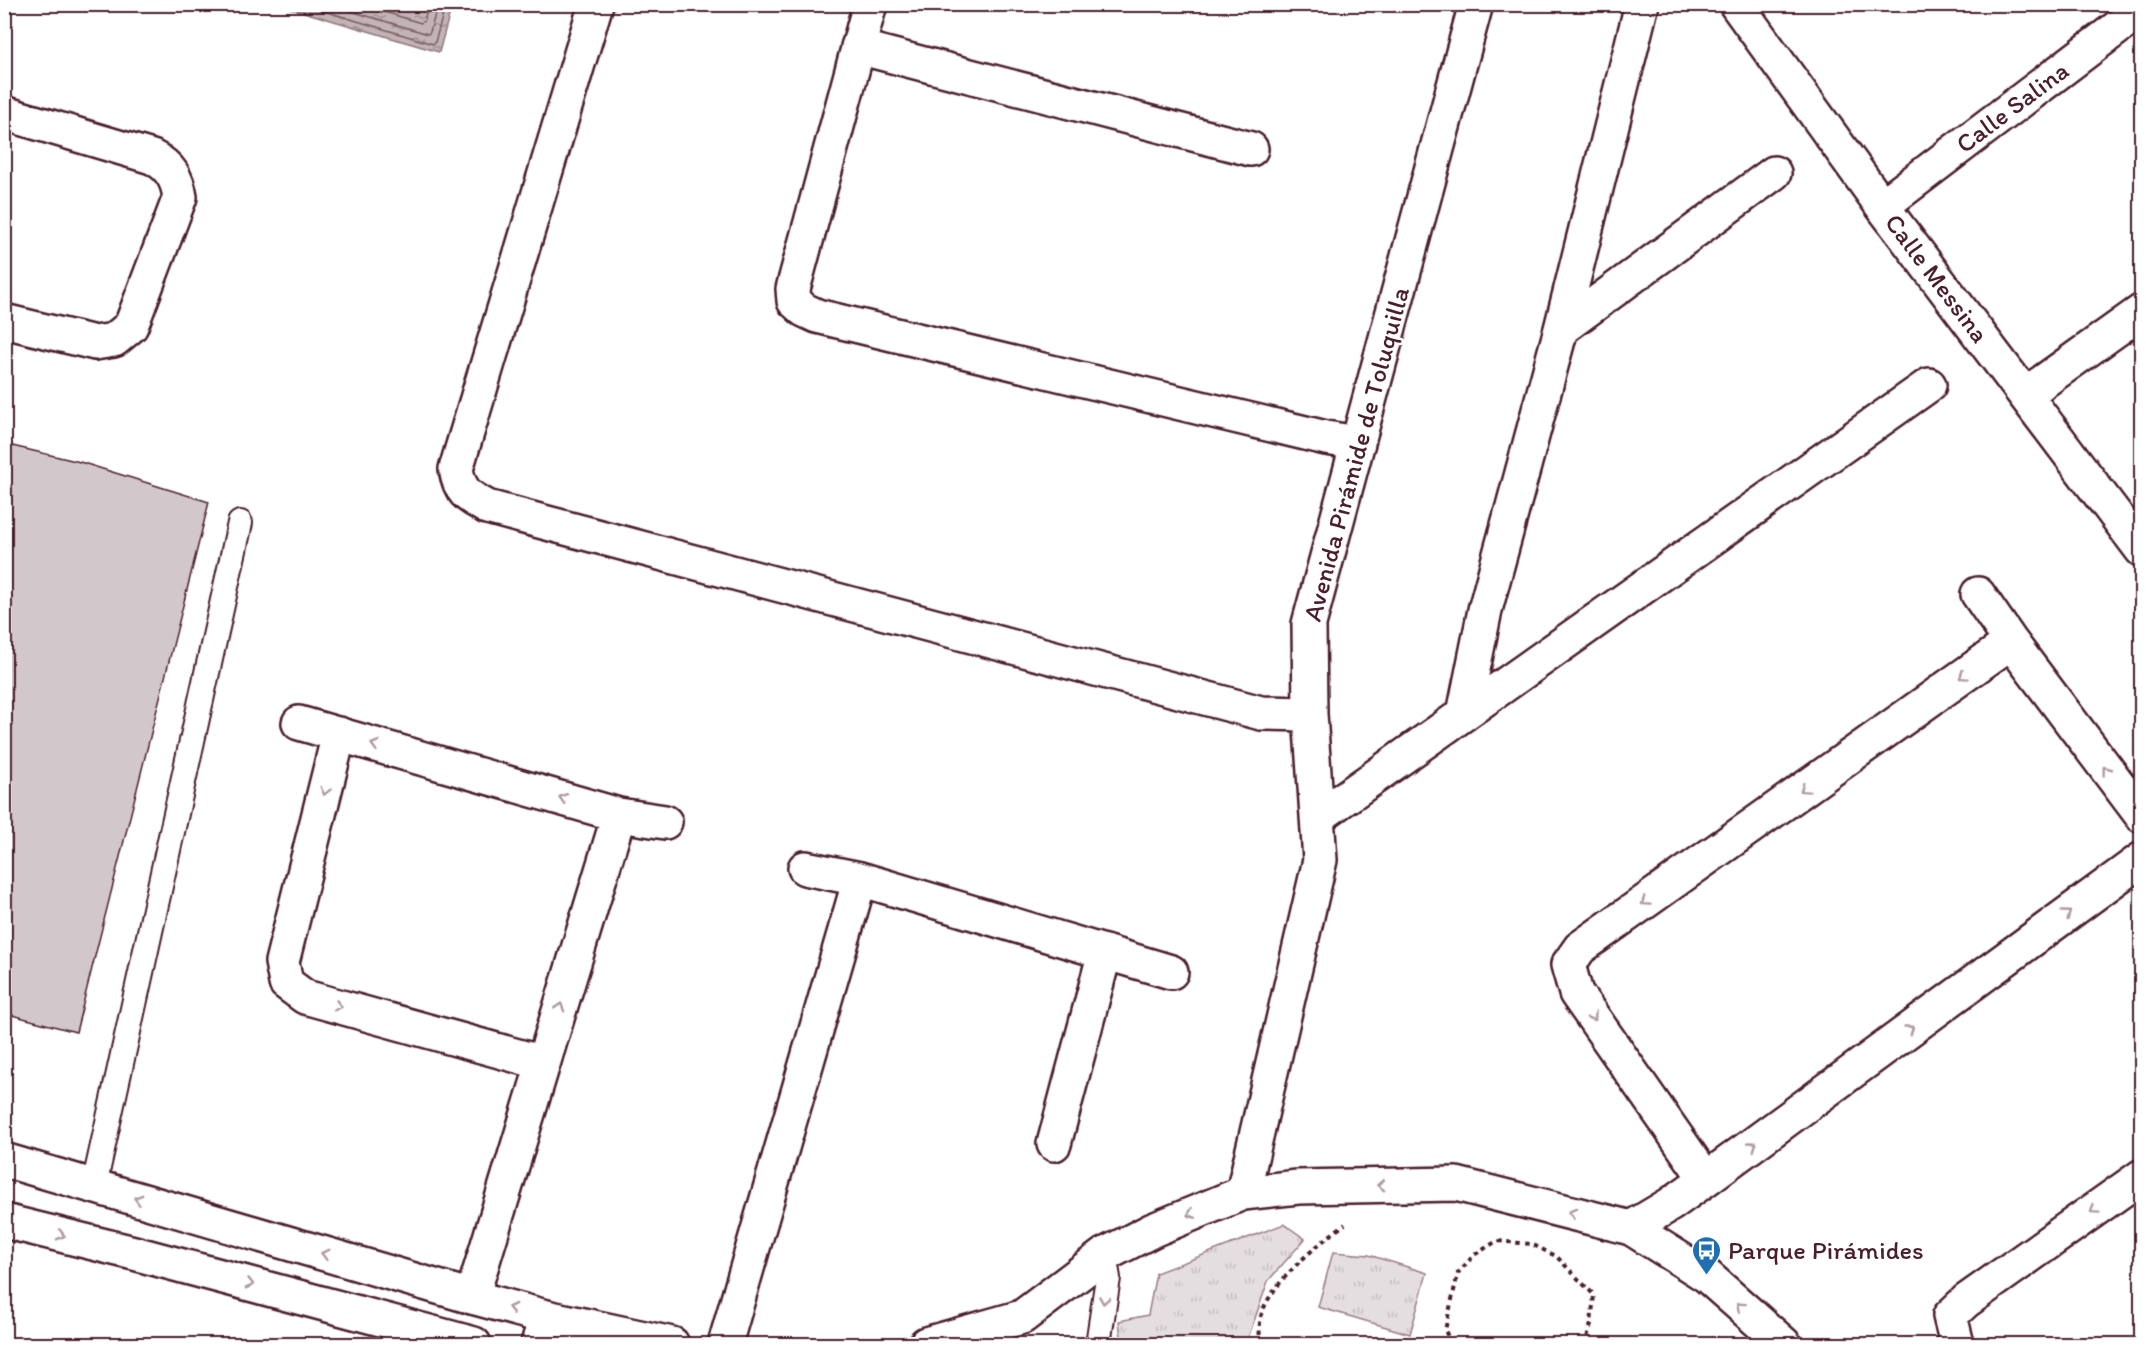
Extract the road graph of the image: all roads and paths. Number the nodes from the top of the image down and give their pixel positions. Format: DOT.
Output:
graph roads {
  1 [pos="596,4"];
  2 [pos="870,4"];
  3 [pos="1476,4"];
  4 [pos="1642,4"];
  5 [pos="1736,4"];
  6 [pos="2142,9"];
  7 [pos="858,46"];
  8 [pos="4,113"];
  9 [pos="1251,148"];
  10 [pos="1774,173"];
  11 [pos="1882,206"];
  12 [pos="2142,311"];
  13 [pos="4,321"];
  14 [pos="1561,329"];
  15 [pos="1929,385"];
  16 [pos="2026,394"];
  17 [pos="1358,443"];
  18 [pos="240,523"];
  19 [pos="2142,550"];
  20 [pos="1978,594"];
  21 [pos="2011,642"];
  22 [pos="1311,714"];
  23 [pos="1464,714"];
  24 [pos="299,723"];
  25 [pos="339,734"];
  26 [pos="619,815"];
  27 [pos="2142,816"];
  28 [pos="1318,817"];
  29 [pos="665,822"];
  30 [pos="2142,859"];
  31 [pos="805,868"];
  32 [pos="860,879"];
  33 [pos="1105,952"];
  34 [pos="1171,972"];
  35 [pos="543,1062"];
  36 [pos="1054,1144"];
  37 [pos="4,1160"];
  38 [pos="2142,1176"];
  39 [pos="1699,1184"];
  40 [pos="94,1186"];
  41 [pos="1244,1193"];
  42 [pos="4,1221"];
  43 [pos="1347,1222"];
  44 [pos="1631,1228"];
  45 [pos="1104,1255"];
  46 [pos="472,1297"];
  47 [pos="542,1331"];
  48 [pos="1018,1331"];
  49 [pos="474,1344"];
  50 [pos="672,1344"];
  51 [pos="725,1344"];
  52 [pos="926,1344"];
  53 [pos="1098,1344"];
  54 [pos="1259,1344"];
  55 [pos="1451,1344"];
  56 [pos="1585,1344"];
  57 [pos="1784,1344"];
  58 [pos="1957,1344"];
  1 -- 22 [label="street"];
  2 -- 7 [label="street"];
  3 -- 17 [label="street, Avenida Pirámide de Toluquilla"];
  4 -- 14 [label="street"];
  5 -- 11 [label="street, Calle Messina"];
  6 -- 11 [label="street, Calle Salina"];
  7 -- 9 [label="street"];
  7 -- 17 [label="street"];
  8 -- 13 [label="street"];
  10 -- 14 [label="street"];
  11 -- 16 [label="street, Calle Messina"];
  12 -- 16 [label="street"];
  14 -- 23 [label="street"];
  15 -- 23 [label="street"];
  16 -- 19 [label="street, Calle Messina"];
  17 -- 22 [label="street, Avenida Pirámide de Toluquilla"];
  18 -- 40 [label="lane"];
  20 -- 21 [label="street"];
  27 -- 21 [label="street, one-way"];
  21 -- 39 [label="street, one-way"];
  22 -- 28 [label="street, Avenida Pirámide de Toluquilla"];
  23 -- 28 [label="street"];
  24 -- 25 [label="street"];
  26 -- 25 [label="street, one-way"];
  25 -- 35 [label="street, one-way"];
  26 -- 29 [label="street"];
  35 -- 26 [label="street, one-way"];
  28 -- 41 [label="street, Avenida Pirámide de Toluquilla"];
  39 -- 30 [label="street, one-way"];
  31 -- 32 [label="street"];
  32 -- 33 [label="street"];
  32 -- 51 [label="street"];
  33 -- 34 [label="street"];
  33 -- 36 [label="street"];
  35 -- 46 [label="street"];
  37 -- 40 [label="street"];
  38 -- 58 [label="street, one-way"];
  39 -- 44 [label="street"];
  46 -- 40 [label="street, one-way"];
  44 -- 41 [label="street, one-way"];
  41 -- 45 [label="street, one-way"];
  42 -- 49 [label="street, one-way"];
  43 -- 54 [label="path"];
  57 -- 44 [label="street, one-way"];
  45 -- 48 [label="street"];
  45 -- 53 [label="lane, one-way"];
  47 -- 46 [label="street, one-way"];
  47 -- 50 [label="street"];
  48 -- 52 [label="street"];
  55 -- 56 [label="path"];
}
